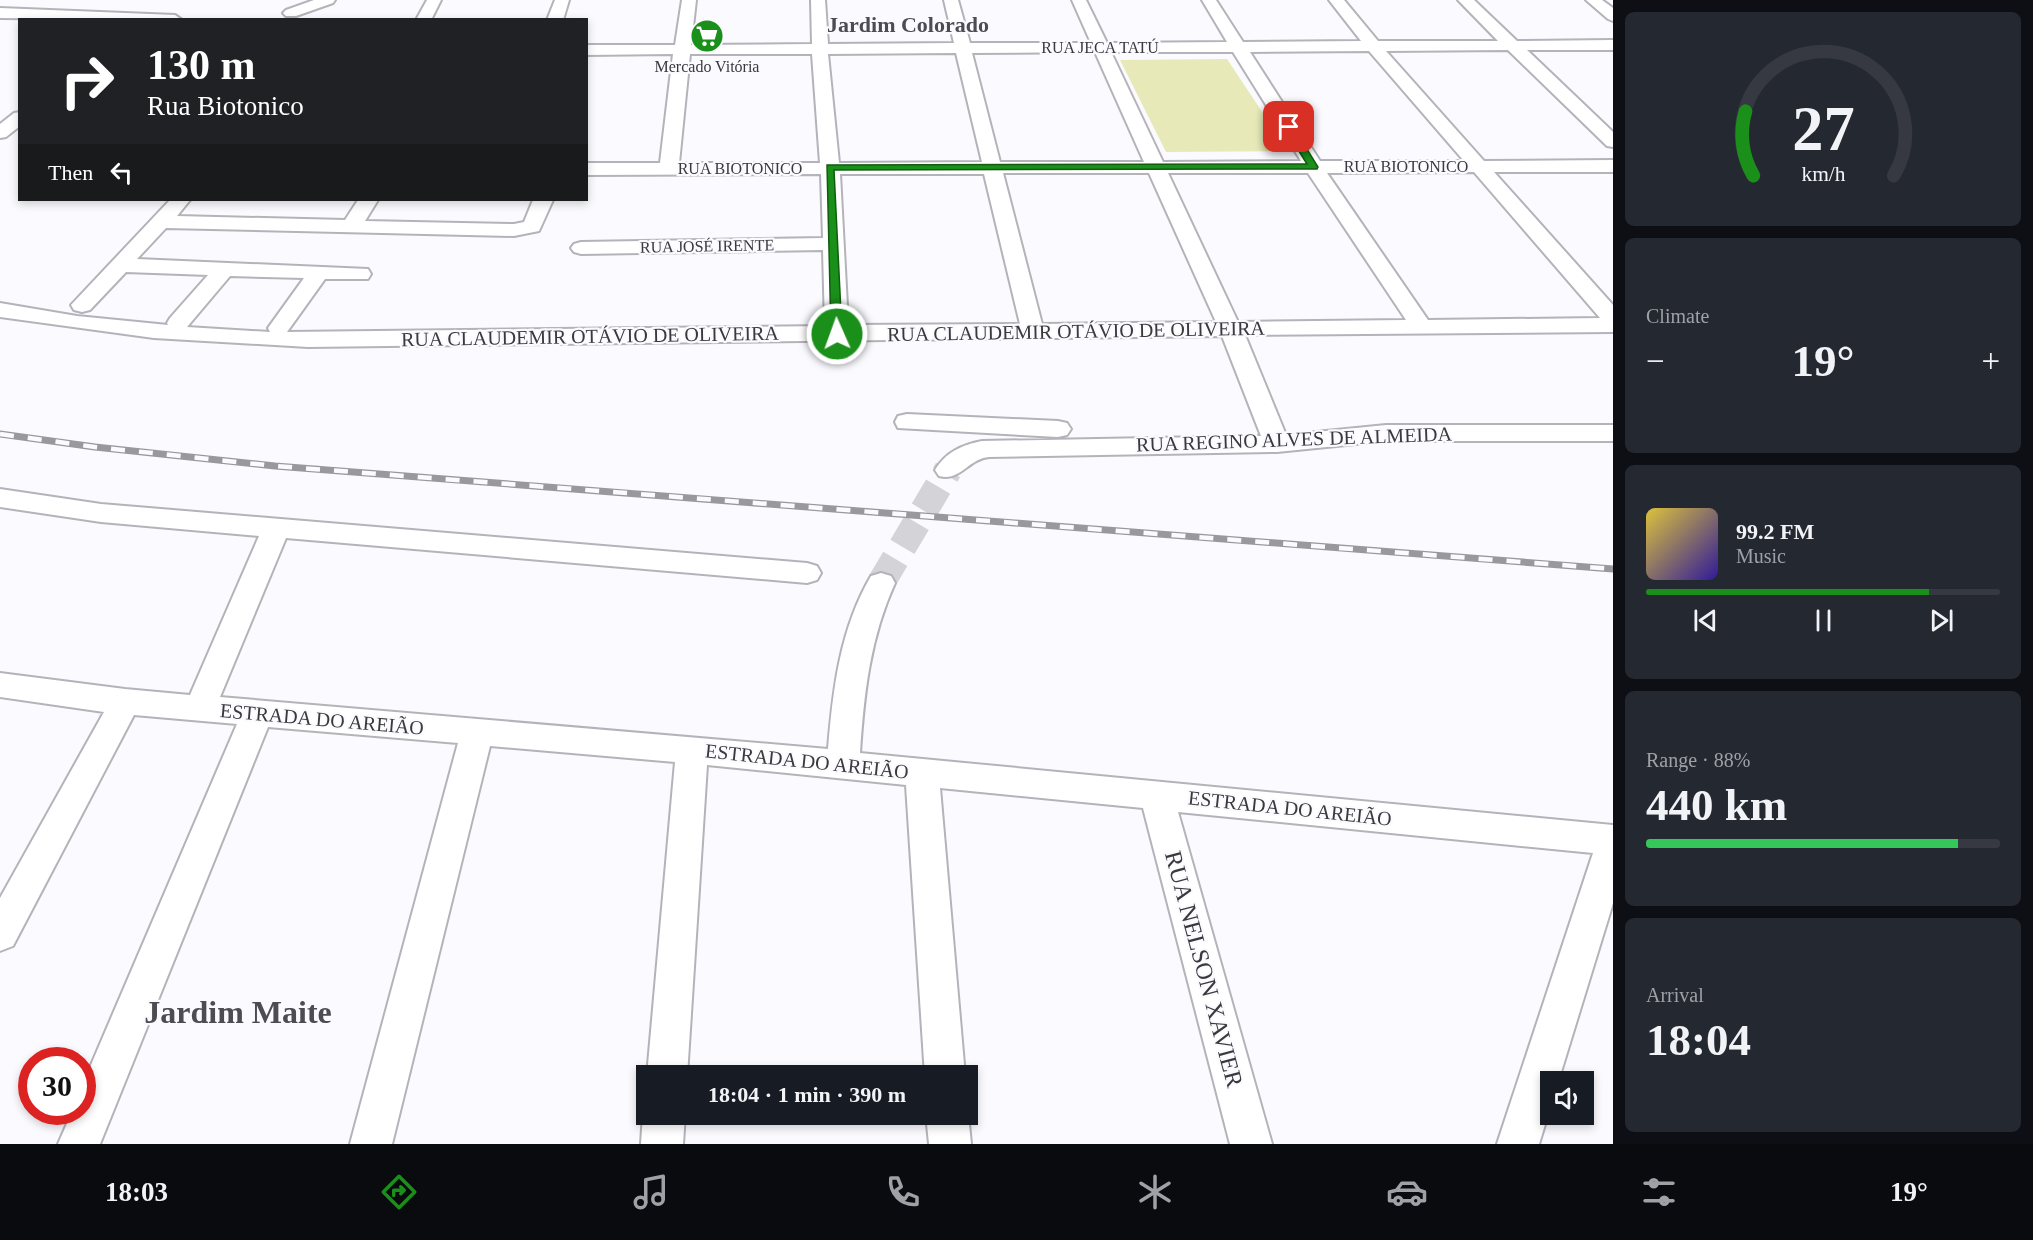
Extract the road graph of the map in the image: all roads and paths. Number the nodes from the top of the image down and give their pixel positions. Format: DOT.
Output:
graph roads {
  1 [pos="34,0"];
  2 [pos="328,0"];
  3 [pos="434,0"];
  4 [pos="562,0"];
  5 [pos="689,0"];
  6 [pos="818,0"];
  7 [pos="951,0"];
  8 [pos="1079,0"];
  9 [pos="1209,0"];
  10 [pos="1336,0"];
  11 [pos="1466,0"];
  12 [pos="1593,0"];
  13 [pos="157,6"];
  14 [pos="291,8"];
  15 [pos="7,14"];
  16 [pos="274,15"];
  17 [pos="1613,16"];
  18 [pos="114,18"];
  19 [pos="142,18"];
  20 [pos="424,18"];
  21 [pos="556,18"];
  22 [pos="0,23"];
  23 [pos="1513,45"];
  24 [pos="1613,45"];
  25 [pos="1373,46"];
  26 [pos="1100,47"];
  27 [pos="1239,47"];
  28 [pos="962,48"];
  29 [pos="681,49"];
  30 [pos="588,50"];
  31 [pos="820,50"];
  32 [pos="18,119"];
  33 [pos="0,133"];
  34 [pos="0,141"];
  35 [pos="1613,142"];
  36 [pos="18,144"];
  37 [pos="1479,166"];
  38 [pos="1613,166"];
  39 [pos="830,167"];
  40 [pos="1156,167"];
  41 [pos="1314,167"];
  42 [pos="669,168"];
  43 [pos="992,168"];
  44 [pos="588,169"];
  45 [pos="179,201"];
  46 [pos="367,201"];
  47 [pos="543,201"];
  48 [pos="161,222"];
  49 [pos="351,227"];
  50 [pos="833,244"];
  51 [pos="581,248"];
  52 [pos="120,265"];
  53 [pos="224,269"];
  54 [pos="319,272"];
  55 [pos="360,274"];
  56 [pos="82,305"];
  57 [pos="0,310"];
  58 [pos="1613,319"];
  59 [pos="178,323"];
  60 [pos="1613,325"];
  61 [pos="1421,326"];
  62 [pos="279,328"];
  63 [pos="1231,330"];
  64 [pos="1034,332"];
  65 [pos="837,334"];
  66 [pos="907,423"];
  67 [pos="1613,433"];
  68 [pos="1275,440"];
  69 [pos="948,470"];
  70 [pos="0,498"];
  71 [pos="276,529"];
  72 [pos="807,573"];
  73 [pos="881,583"];
  74 [pos="0,685"];
  75 [pos="125,702"];
  76 [pos="200,708"];
  77 [pos="257,714"];
  78 [pos="477,732"];
  79 [pos="692,750"];
  80 [pos="843,765"];
  81 [pos="922,772"];
  82 [pos="1156,795"];
  83 [pos="1613,840"];
  84 [pos="1613,846"];
  85 [pos="0,934"];
  86 [pos="668,1065"];
  87 [pos="944,1065"];
  88 [pos="663,1125"];
  89 [pos="948,1125"];
  90 [pos="79,1144"];
  91 [pos="371,1144"];
  92 [pos="662,1144"];
  93 [pos="950,1144"];
  94 [pos="1251,1144"];
  95 [pos="1518,1144"];
  1 -- 15 [label="street"];
  2 -- 14 [label="street"];
  3 -- 20 [label="street"];
  4 -- 21 [label="street"];
  5 -- 29 [label="street"];
  6 -- 31 [label="street"];
  7 -- 28 [label="street"];
  8 -- 26 [label="street"];
  9 -- 27 [label="street"];
  10 -- 25 [label="street"];
  11 -- 23 [label="street"];
  12 -- 17 [label="street"];
  13 -- 19 [label="street"];
  14 -- 16 [label="street"];
  15 -- 18 [label="street"];
  15 -- 22 [label="street"];
  23 -- 24 [label="street, RUA JECA TATÚ"];
  23 -- 25 [label="street, RUA JECA TATÚ"];
  23 -- 35 [label="street"];
  25 -- 27 [label="street, RUA JECA TATÚ"];
  25 -- 37 [label="street"];
  26 -- 27 [label="street, RUA JECA TATÚ"];
  26 -- 28 [label="street, RUA JECA TATÚ"];
  26 -- 40 [label="street"];
  27 -- 41 [label="street"];
  28 -- 31 [label="street, RUA JECA TATÚ"];
  28 -- 43 [label="street"];
  29 -- 30 [label="street, RUA JECA TATÚ"];
  29 -- 31 [label="street, RUA JECA TATÚ"];
  29 -- 42 [label="street"];
  31 -- 39 [label="street"];
  32 -- 33 [label="street"];
  34 -- 36 [label="street"];
  37 -- 38 [label="street, RUA BIOTONICO"];
  37 -- 41 [label="street, RUA BIOTONICO"];
  37 -- 58 [label="street"];
  39 -- 42 [label="street, RUA BIOTONICO"];
  39 -- 43 [label="street, RUA BIOTONICO"];
  39 -- 50 [label="street"];
  40 -- 41 [label="street, RUA BIOTONICO"];
  40 -- 43 [label="street, RUA BIOTONICO"];
  40 -- 63 [label="street"];
  41 -- 61 [label="street"];
  42 -- 44 [label="street, RUA BIOTONICO"];
  43 -- 64 [label="street"];
  45 -- 48 [label="street"];
  46 -- 49 [label="street"];
  47 -- 49 [label="street"];
  48 -- 49 [label="street"];
  48 -- 52 [label="street"];
  50 -- 51 [label="street, RUA JOSÉ IRENTE"];
  50 -- 65 [label="street"];
  52 -- 53 [label="street"];
  52 -- 56 [label="street"];
  53 -- 54 [label="street"];
  53 -- 59 [label="street"];
  54 -- 55 [label="street"];
  54 -- 62 [label="street"];
  57 -- 65 [label="street, RUA CLAUDEMIR OTÁVIO DE OLIVEIRA"];
  60 -- 61 [label="street, RUA CLAUDEMIR OTÁVIO DE OLIVEIRA"];
  61 -- 63 [label="street, RUA CLAUDEMIR OTÁVIO DE OLIVEIRA"];
  63 -- 64 [label="street, RUA CLAUDEMIR OTÁVIO DE OLIVEIRA"];
  63 -- 68 [label="street"];
  64 -- 65 [label="street, RUA CLAUDEMIR OTÁVIO DE OLIVEIRA"];
  66 -- 68 [label="street"];
  67 -- 68 [label="street, RUA REGINO ALVES DE ALMEIDA"];
  68 -- 69 [label="street, RUA REGINO ALVES DE ALMEIDA"];
  70 -- 71 [label="street"];
  71 -- 72 [label="street"];
  71 -- 76 [label="street"];
  73 -- 80 [label="street"];
  74 -- 75 [label="street, ESTRADA DO AREIÃO"];
  75 -- 76 [label="street, ESTRADA DO AREIÃO"];
  75 -- 85 [label="street"];
  76 -- 77 [label="street, ESTRADA DO AREIÃO"];
  77 -- 78 [label="street, ESTRADA DO AREIÃO"];
  77 -- 90 [label="street"];
  78 -- 79 [label="street, ESTRADA DO AREIÃO"];
  78 -- 91 [label="street"];
  79 -- 80 [label="street, ESTRADA DO AREIÃO"];
  79 -- 86 [label="street"];
  80 -- 81 [label="street, ESTRADA DO AREIÃO"];
  81 -- 82 [label="street, ESTRADA DO AREIÃO"];
  81 -- 87 [label="street"];
  82 -- 83 [label="street, ESTRADA DO AREIÃO"];
  82 -- 94 [label="street, RUA NELSON XAVIER"];
  84 -- 95 [label="street"];
  88 -- 92 [label="street"];
  89 -- 93 [label="street"];
}
